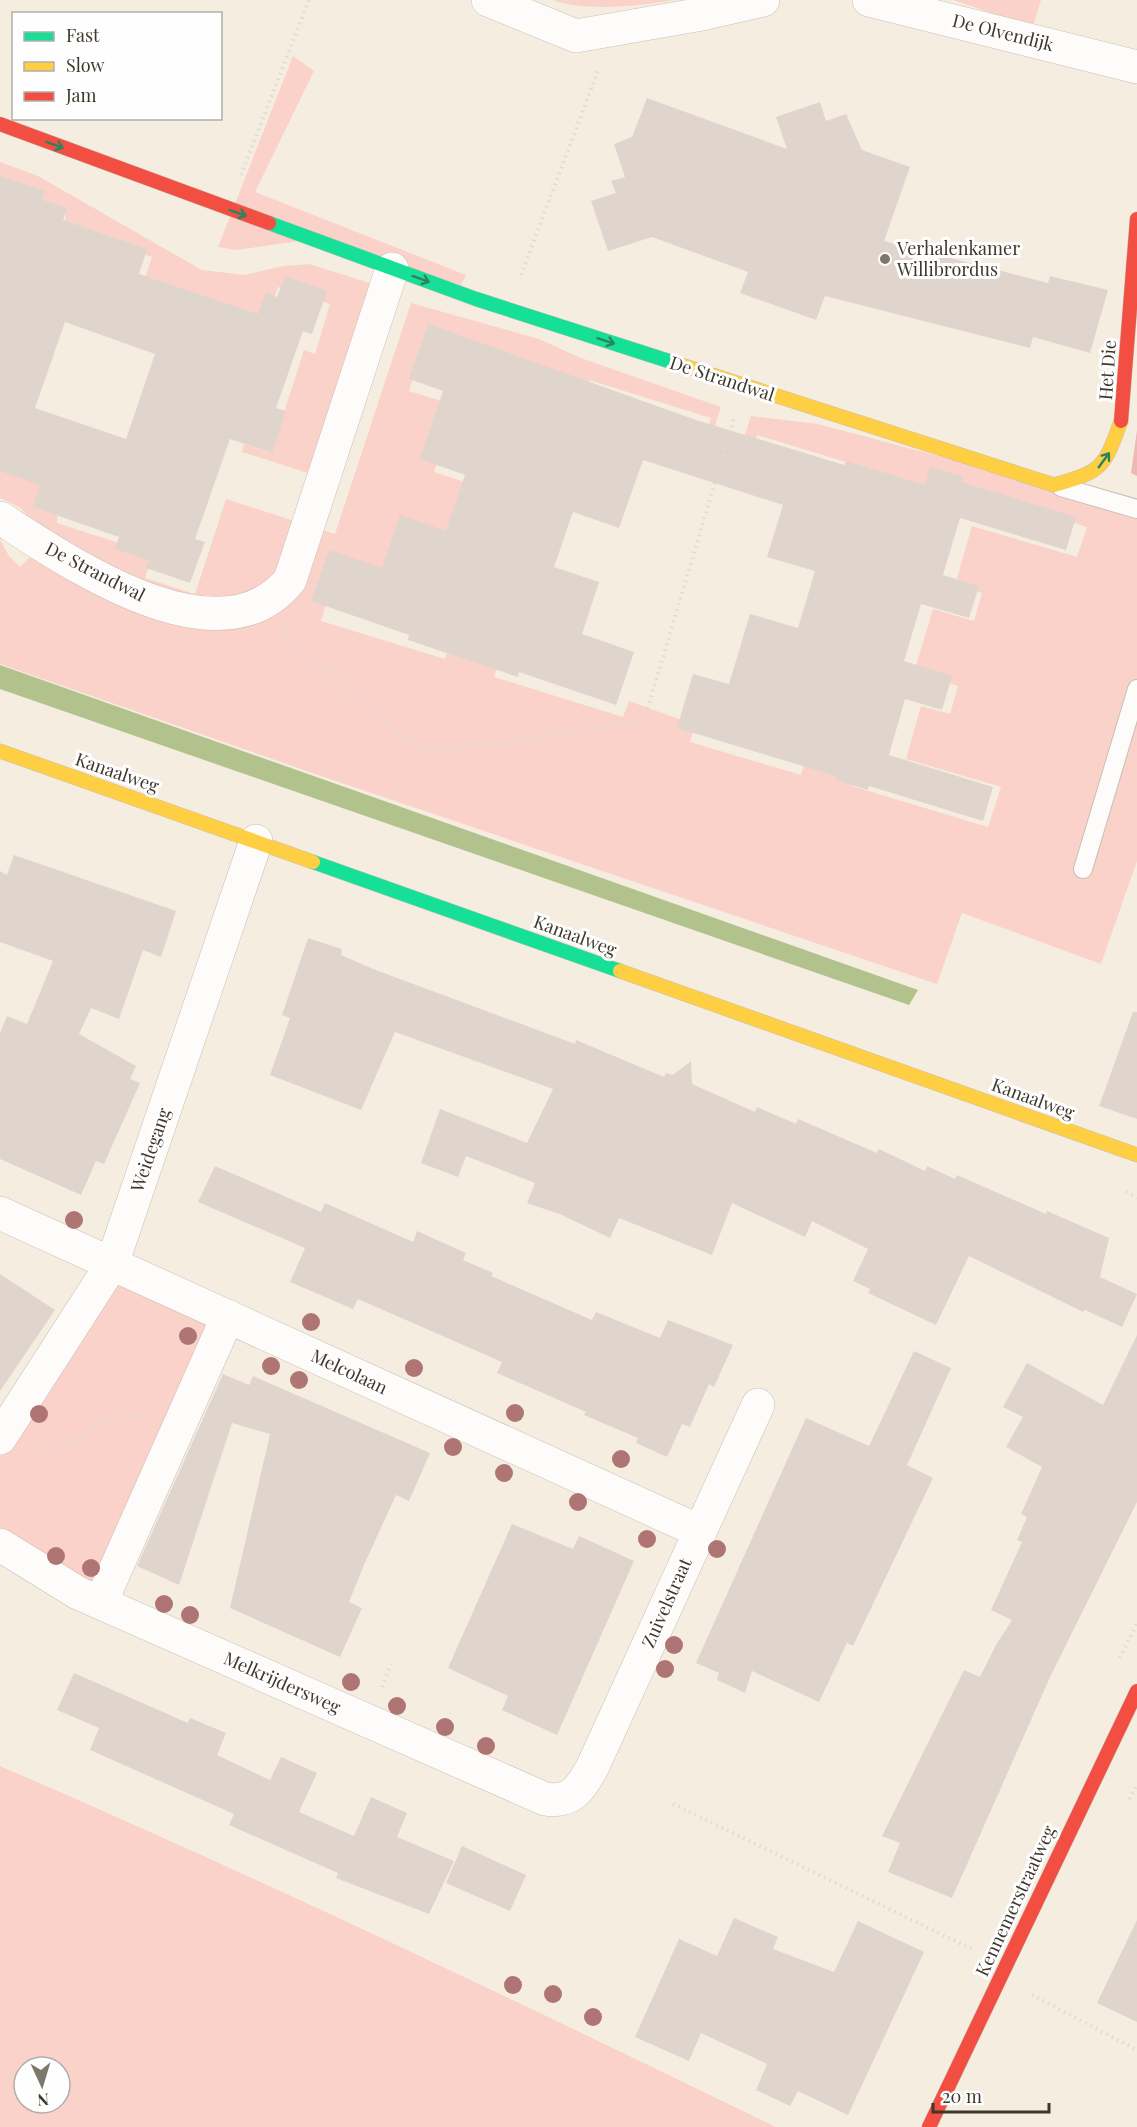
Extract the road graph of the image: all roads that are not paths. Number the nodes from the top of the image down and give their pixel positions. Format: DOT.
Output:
graph roads {
  1 [pos="488,0"];
  2 [pos="763,0"];
  3 [pos="869,0"];
  4 [pos="1137,67"];
  5 [pos="0,124"];
  6 [pos="1137,219"];
  7 [pos="392,269"];
  8 [pos="1054,485"];
  9 [pos="1137,509"];
  10 [pos="0,518"];
  11 [pos="1137,689"];
  12 [pos="0,752"];
  13 [pos="256,841"];
  14 [pos="1083,869"];
  15 [pos="1137,1155"];
  16 [pos="0,1213"];
  17 [pos="112,1264"];
  18 [pos="228,1316"];
  19 [pos="758,1405"];
  20 [pos="3,1433"];
  21 [pos="699,1531"];
  22 [pos="0,1545"];
  23 [pos="101,1602"];
  24 [pos="1137,1691"];
  25 [pos="571,1797"];
  26 [pos="929,2127"];
  1 -- 2 [label="street"];
  3 -- 4 [label="street, De Olvendijk"];
  5 -- 7 [label="street, De Strandwal, one-way"];
  8 -- 6 [label="street, Het Die, one-way"];
  7 -- 8 [label="street, De Strandwal, one-way"];
  7 -- 10 [label="street, De Strandwal"];
  8 -- 9 [label="lane"];
  11 -- 14 [label="lane"];
  12 -- 13 [label="street, Kanaalweg"];
  13 -- 15 [label="street, Kanaalweg"];
  13 -- 17 [label="street, Weidegang"];
  16 -- 17 [label="street, Melcolaan"];
  17 -- 18 [label="street, Melcolaan"];
  17 -- 20 [label="street, Weidegang"];
  18 -- 21 [label="street, Melcolaan"];
  18 -- 23 [label="street"];
  19 -- 21 [label="street, Zuivelstraat"];
  21 -- 25 [label="street, Zuivelstraat"];
  22 -- 23 [label="street, Melkrijdersweg"];
  23 -- 25 [label="street, Melkrijdersweg"];
  24 -- 26 [label="street, Kennemerstraatweg"];
}
